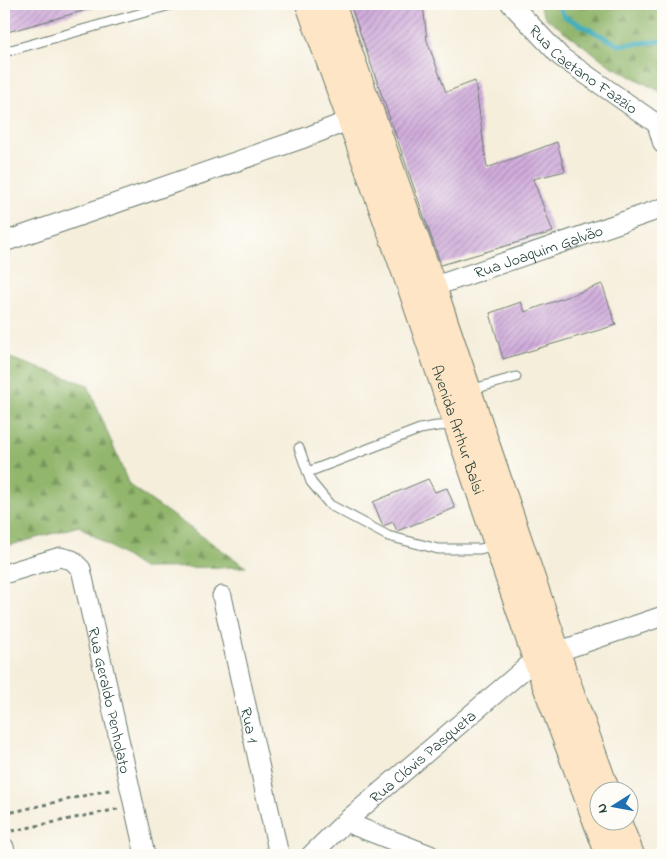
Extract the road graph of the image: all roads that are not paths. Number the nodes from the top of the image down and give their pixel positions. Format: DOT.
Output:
graph roads {
  1 [pos="174,4"];
  2 [pos="309,4"];
  3 [pos="332,4"];
  4 [pos="511,4"];
  5 [pos="4,52"];
  6 [pos="360,116"];
  7 [pos="660,124"];
  8 [pos="663,144"];
  9 [pos="663,208"];
  10 [pos="4,242"];
  11 [pos="423,290"];
  12 [pos="516,377"];
  13 [pos="468,391"];
  14 [pos="457,425"];
  15 [pos="299,448"];
  16 [pos="308,472"];
  17 [pos="507,541"];
  18 [pos="4,574"];
  19 [pos="222,596"];
  20 [pos="663,616"];
  21 [pos="547,656"];
  22 [pos="604,782"];
  23 [pos="345,822"];
  24 [pos="622,832"];
  25 [pos="4,847"];
  26 [pos="6,855"];
  27 [pos="145,855"];
  28 [pos="279,855"];
  29 [pos="311,855"];
  30 [pos="430,855"];
  31 [pos="609,855"];
  32 [pos="631,855"];
  1 -- 5 [label="lane"];
  2 -- 6 [label="main road, Avenida Arthur Balsi"];
  3 -- 6 [label="main road, Avenida Arthur Balsi"];
  4 -- 7 [label="street, Rua Caetano Fazzio"];
  6 -- 10 [label="street"];
  6 -- 11 [label="main road, Avenida Arthur Balsi"];
  7 -- 8 [label="street"];
  9 -- 11 [label="street, Rua Joaquim Galvão"];
  11 -- 13 [label="main road, Avenida Arthur Balsi"];
  11 -- 14 [label="main road, Avenida Arthur Balsi"];
  12 -- 13 [label="lane"];
  13 -- 17 [label="main road, Avenida Arthur Balsi"];
  14 -- 16 [label="lane"];
  14 -- 17 [label="main road, Avenida Arthur Balsi"];
  15 -- 16 [label="lane"];
  16 -- 17 [label="lane"];
  17 -- 21 [label="main road, Avenida Arthur Balsi"];
  18 -- 27 [label="street, Rua Geraldo Penholato"];
  19 -- 28 [label="street, Rua 1"];
  20 -- 21 [label="street"];
  21 -- 22 [label="main road, Avenida Arthur Balsi"];
  21 -- 23 [label="street, Rua Clóvis Pasqueta"];
  21 -- 31 [label="main road, Avenida Arthur Balsi"];
  23 -- 29 [label="street, Rua Clóvis Pasqueta"];
  23 -- 30 [label="street"];
  24 -- 32 [label="main road"];
  25 -- 26 [label="street"];
}
